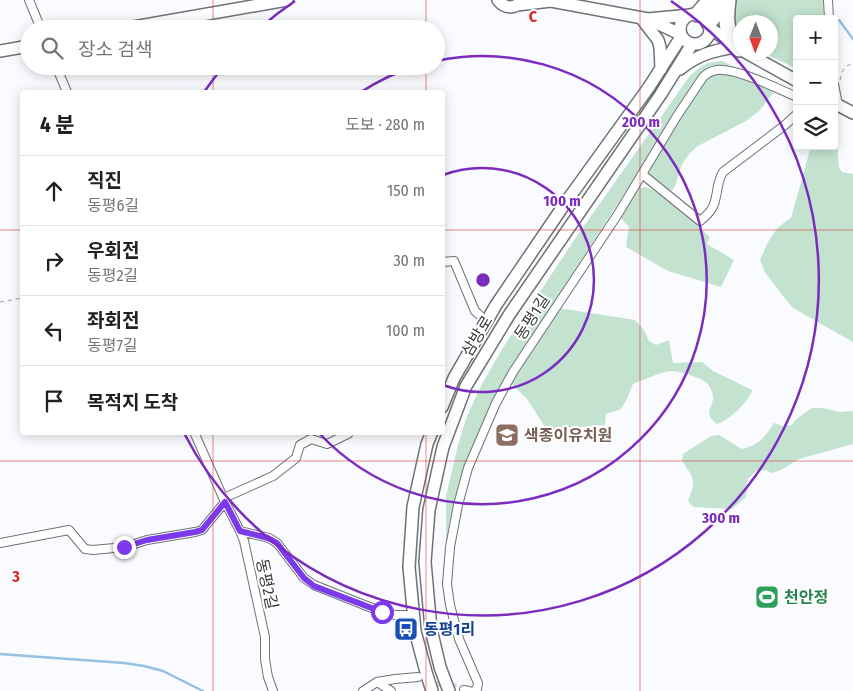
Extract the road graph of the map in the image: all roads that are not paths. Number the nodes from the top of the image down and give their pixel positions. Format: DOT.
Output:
graph roads {
  1 [pos="28,0"];
  2 [pos="287,0"];
  3 [pos="487,0"];
  4 [pos="550,0"];
  5 [pos="710,0"];
  6 [pos="726,0"];
  7 [pos="828,0"];
  8 [pos="500,2"];
  9 [pos="520,3"];
  10 [pos="829,15"];
  11 [pos="644,19"];
  12 [pos="37,20"];
  13 [pos="173,20"];
  14 [pos="702,20"];
  15 [pos="681,36"];
  16 [pos="733,39"];
  17 [pos="696,44"];
  18 [pos="733,44"];
  19 [pos="20,48"];
  20 [pos="733,49"];
  21 [pos="733,50"];
  22 [pos="0,51"];
  23 [pos="758,60"];
  24 [pos="661,69"];
  25 [pos="674,73"];
  26 [pos="60,75"];
  27 [pos="793,79"];
  28 [pos="66,90"];
  29 [pos="793,95"];
  30 [pos="838,98"];
  31 [pos="853,113"];
  32 [pos="793,118"];
  33 [pos="642,174"];
  34 [pos="445,262"];
  35 [pos="486,322"];
  36 [pos="445,400"];
  37 [pos="195,435"];
  38 [pos="346,435"];
  39 [pos="431,435"];
  40 [pos="224,500"];
  41 [pos="240,531"];
  42 [pos="0,543"];
  43 [pos="414,615"];
  44 [pos="418,677"];
  45 [pos="377,682"];
  46 [pos="273,691"];
  47 [pos="362,691"];
  48 [pos="391,691"];
  49 [pos="432,691"];
  50 [pos="449,691"];
  51 [pos="474,691"];
  1 -- 12 [label="street"];
  2 -- 13 [label="street"];
  3 -- 8 [label="street"];
  4 -- 9 [label="street"];
  4 -- 11 [label="street"];
  5 -- 14 [label="highway"];
  6 -- 14 [label="highway"];
  6 -- 16 [label="highway"];
  7 -- 10 [label="street"];
  8 -- 9 [label="street"];
  11 -- 14 [label="street"];
  11 -- 15 [label="street"];
  11 -- 24 [label="street"];
  14 -- 15 [label="street, 삼방로"];
  14 -- 17 [label="street, 삼방로"];
  14 -- 18 [label="street"];
  15 -- 17 [label="street"];
  15 -- 24 [label="street, 삼방로"];
  17 -- 20 [label="street"];
  17 -- 25 [label="street, 삼방로"];
  19 -- 22 [label="street"];
  21 -- 25 [label="street"];
  23 -- 27 [label="street"];
  24 -- 35 [label="street, 삼방로"];
  25 -- 50 [label="street, 삼방로"];
  26 -- 28 [label="street"];
  29 -- 33 [label="street, 동평1길"];
  30 -- 31 [label="street"];
  32 -- 33 [label="street"];
  33 -- 51 [label="street, 동평1길"];
  34 -- 35 [label="street"];
  35 -- 36 [label="street, 삼방로"];
  37 -- 40 [label="street, 동평2길"];
  38 -- 40 [label="street"];
  39 -- 43 [label="street"];
  40 -- 41 [label="street, 동평2길"];
  40 -- 42 [label="street"];
  41 -- 43 [label="street"];
  41 -- 46 [label="street, 동평2길"];
  43 -- 49 [label="street"];
  44 -- 45 [label="street"];
  45 -- 47 [label="street"];
  45 -- 48 [label="street"];
}
